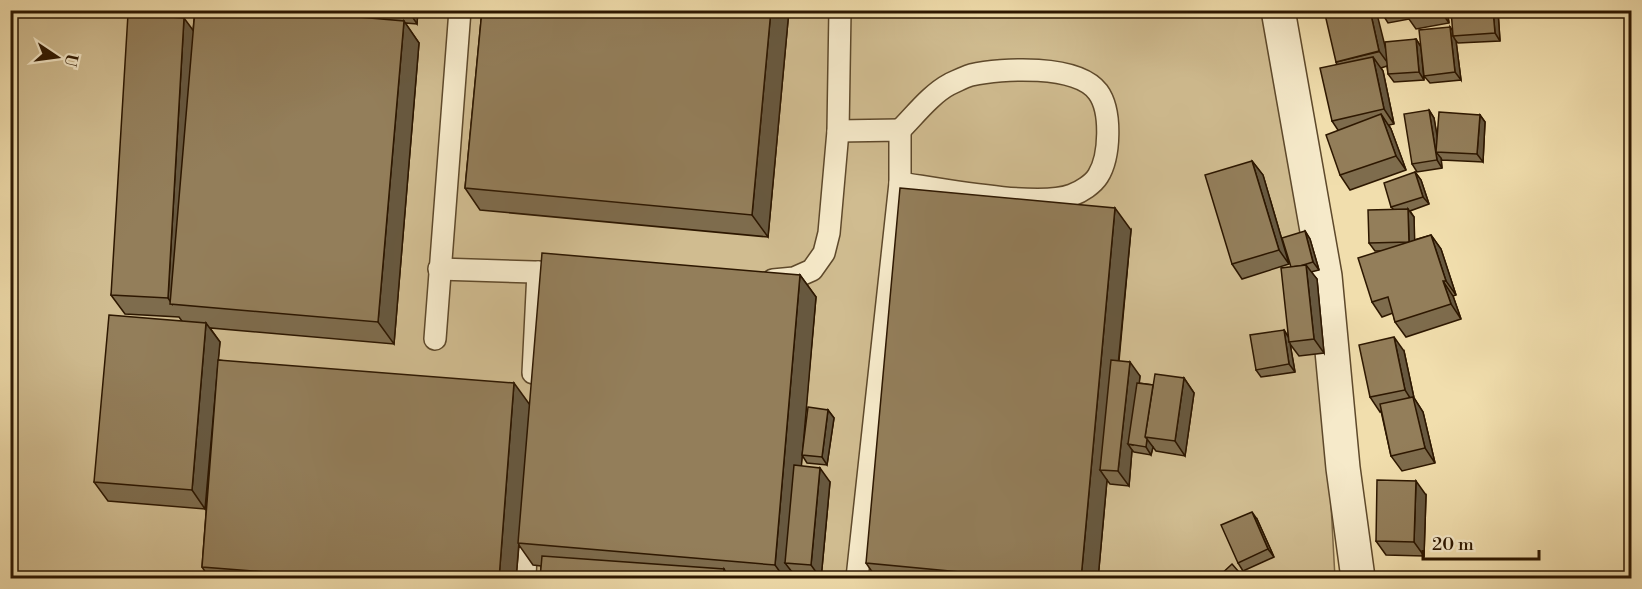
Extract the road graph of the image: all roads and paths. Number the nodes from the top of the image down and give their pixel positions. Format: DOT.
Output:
graph roads {
  1 [pos="460,10"];
  2 [pos="840,10"];
  3 [pos="1278,10"];
  4 [pos="900,130"];
  5 [pos="838,131"];
  6 [pos="900,183"];
  7 [pos="439,269"];
  8 [pos="538,272"];
  9 [pos="585,274"];
  10 [pos="751,279"];
  11 [pos="435,339"];
  12 [pos="533,390"];
  13 [pos="528,508"];
  14 [pos="525,579"];
  15 [pos="857,579"];
  16 [pos="1358,579"];
  1 -- 7 [label="lane"];
  2 -- 5 [label="lane"];
  3 -- 16 [label="street"];
  4 -- 5 [label="lane"];
  4 -- 6 [label="lane"];
  4 -- 6 [label="lane"];
  5 -- 10 [label="lane"];
  6 -- 15 [label="lane"];
  7 -- 8 [label="lane"];
  7 -- 11 [label="lane"];
  8 -- 9 [label="lane"];
  8 -- 12 [label="lane"];
  13 -- 14 [label="lane"];
}
